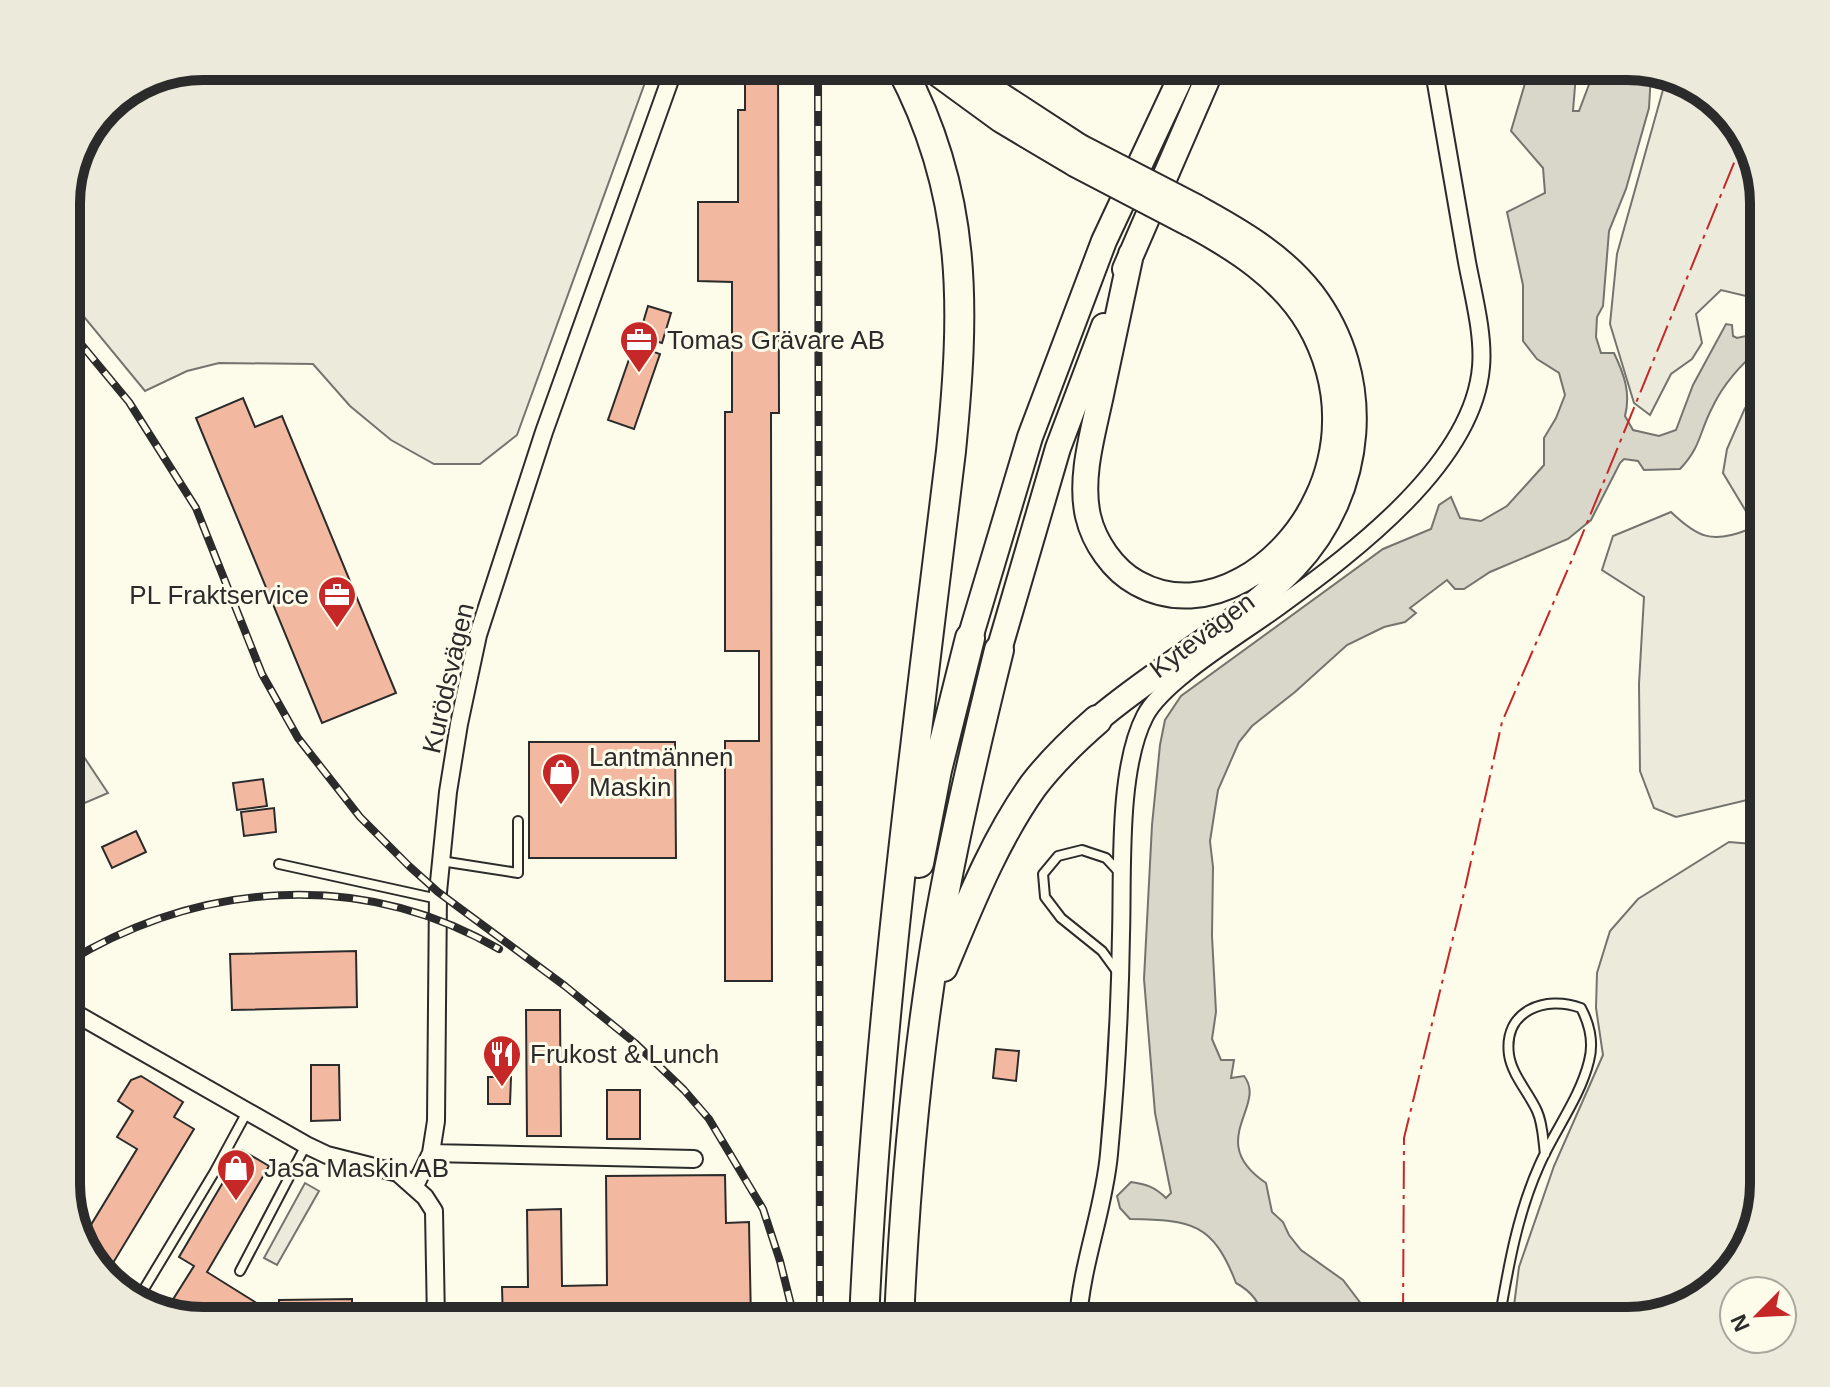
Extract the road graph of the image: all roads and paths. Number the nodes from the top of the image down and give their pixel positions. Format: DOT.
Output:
graph roads {
  1 [pos="670,80"];
  2 [pos="907,80"];
  3 [pos="946,80"];
  4 [pos="975,80"];
  5 [pos="1179,80"];
  6 [pos="1207,80"];
  7 [pos="1435,80"];
  8 [pos="1078,156"];
  9 [pos="1193,216"];
  10 [pos="1131,254"];
  11 [pos="970,638"];
  12 [pos="999,650"];
  13 [pos="1097,720"];
  14 [pos="518,821"];
  15 [pos="441,861"];
  16 [pos="279,864"];
  17 [pos="1123,876"];
  18 [pos="438,899"];
  19 [pos="1120,975"];
  20 [pos="927,1004"];
  21 [pos="80,1016"];
  22 [pos="881,1081"];
  23 [pos="247,1111"];
  24 [pos="306,1145"];
  25 [pos="431,1153"];
  26 [pos="1545,1154"];
  27 [pos="694,1159"];
  28 [pos="415,1186"];
  29 [pos="240,1271"];
  30 [pos="143,1291"];
  31 [pos="436,1307"];
  32 [pos="865,1307"];
  33 [pos="900,1307"];
  34 [pos="1081,1307"];
  35 [pos="1502,1307"];
  1 -- 15 [label="street, Kurödsvägen"];
  2 -- 22 [label="highway"];
  3 -- 8 [label="main road"];
  4 -- 8 [label="main road"];
  5 -- 11 [label="main road"];
  6 -- 10 [label="main road"];
  7 -- 17 [label="street, Kytevägen"];
  8 -- 9 [label="main road, bridge"];
  9 -- 10 [label="main road"];
  9 -- 13 [label="main road"];
  10 -- 12 [label="main road"];
  11 -- 22 [label="highway"];
  12 -- 20 [label="highway"];
  13 -- 20 [label="highway"];
  14 -- 15 [label="lane"];
  15 -- 18 [label="street, Kurödsvägen"];
  16 -- 18 [label="lane"];
  17 -- 19 [label="street, Kytevägen"];
  17 -- 19 [label="lane"];
  18 -- 25 [label="street, Kurödsvägen"];
  19 -- 34 [label="street, Kytevägen"];
  20 -- 33 [label="highway"];
  21 -- 23 [label="street"];
  22 -- 32 [label="highway"];
  23 -- 24 [label="street"];
  23 -- 30 [label="lane"];
  24 -- 28 [label="street"];
  24 -- 29 [label="lane"];
  25 -- 27 [label="street"];
  25 -- 28 [label="street, Kurödsvägen"];
  26 -- 26 [label="lane"];
  26 -- 35 [label="lane"];
  28 -- 31 [label="street"];
}
